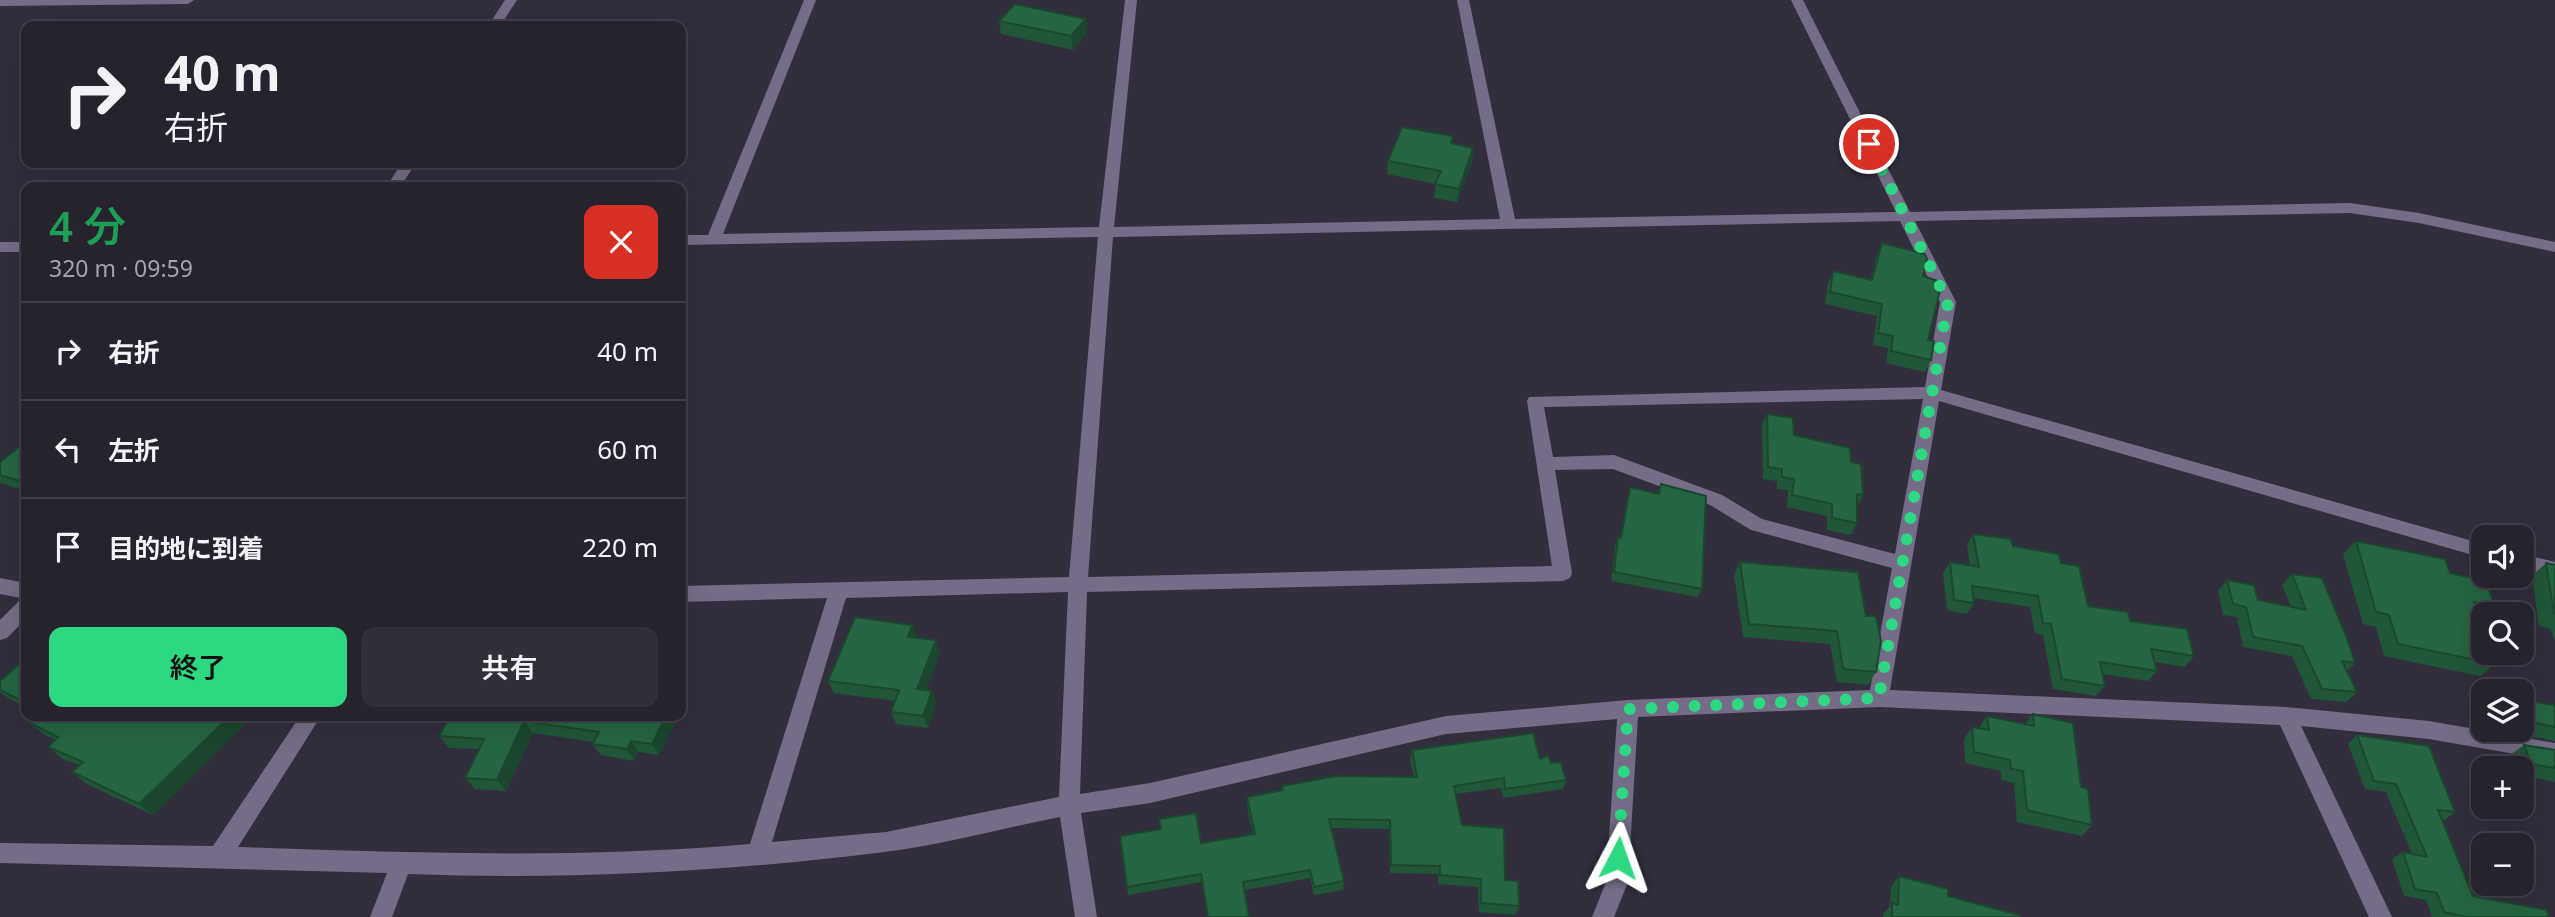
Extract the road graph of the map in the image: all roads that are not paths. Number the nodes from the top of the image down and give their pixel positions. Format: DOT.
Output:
graph roads {
  1 [pos="188,0"];
  2 [pos="511,0"];
  3 [pos="810,0"];
  4 [pos="1132,0"];
  5 [pos="1463,0"];
  6 [pos="1797,0"];
  7 [pos="0,2"];
  8 [pos="497,21"];
  9 [pos="1905,217"];
  10 [pos="1509,226"];
  11 [pos="1106,233"];
  12 [pos="714,239"];
  13 [pos="686,240"];
  14 [pos="0,247"];
  15 [pos="21,247"];
  16 [pos="2555,247"];
  17 [pos="1931,393"];
  18 [pos="1545,464"];
  19 [pos="2471,548"];
  20 [pos="1902,563"];
  21 [pos="2534,564"];
  22 [pos="2555,570"];
  23 [pos="1078,584"];
  24 [pos="0,586"];
  25 [pos="21,590"];
  26 [pos="839,590"];
  27 [pos="686,594"];
  28 [pos="21,612"];
  29 [pos="0,632"];
  30 [pos="1879,698"];
  31 [pos="1628,709"];
  32 [pos="2286,716"];
  33 [pos="308,721"];
  34 [pos="2555,752"];
  35 [pos="1069,805"];
  36 [pos="0,853"];
  37 [pos="758,853"];
  38 [pos="219,856"];
  39 [pos="401,863"];
  40 [pos="381,917"];
  41 [pos="1086,917"];
  42 [pos="1603,917"];
  43 [pos="2381,917"];
  1 -- 7 [label="street"];
  2 -- 8 [label="street"];
  3 -- 12 [label="street"];
  4 -- 11 [label="street"];
  5 -- 10 [label="street"];
  6 -- 9 [label="street"];
  9 -- 10 [label="street"];
  9 -- 16 [label="street"];
  9 -- 17 [label="street"];
  10 -- 11 [label="street"];
  11 -- 12 [label="street"];
  11 -- 23 [label="street"];
  12 -- 13 [label="street"];
  14 -- 15 [label="street"];
  17 -- 18 [label="street"];
  17 -- 19 [label="street"];
  17 -- 20 [label="street"];
  18 -- 20 [label="street"];
  18 -- 23 [label="street"];
  20 -- 30 [label="street"];
  21 -- 22 [label="street"];
  23 -- 26 [label="street"];
  23 -- 35 [label="street"];
  24 -- 25 [label="street"];
  26 -- 27 [label="street"];
  26 -- 37 [label="street"];
  28 -- 29 [label="street"];
  30 -- 31 [label="street"];
  30 -- 32 [label="street"];
  31 -- 35 [label="street"];
  31 -- 42 [label="street"];
  32 -- 34 [label="street"];
  32 -- 43 [label="street"];
  33 -- 38 [label="street"];
  35 -- 37 [label="street"];
  35 -- 41 [label="street"];
  36 -- 38 [label="street"];
  37 -- 39 [label="street"];
  38 -- 39 [label="street"];
  39 -- 40 [label="street"];
}
